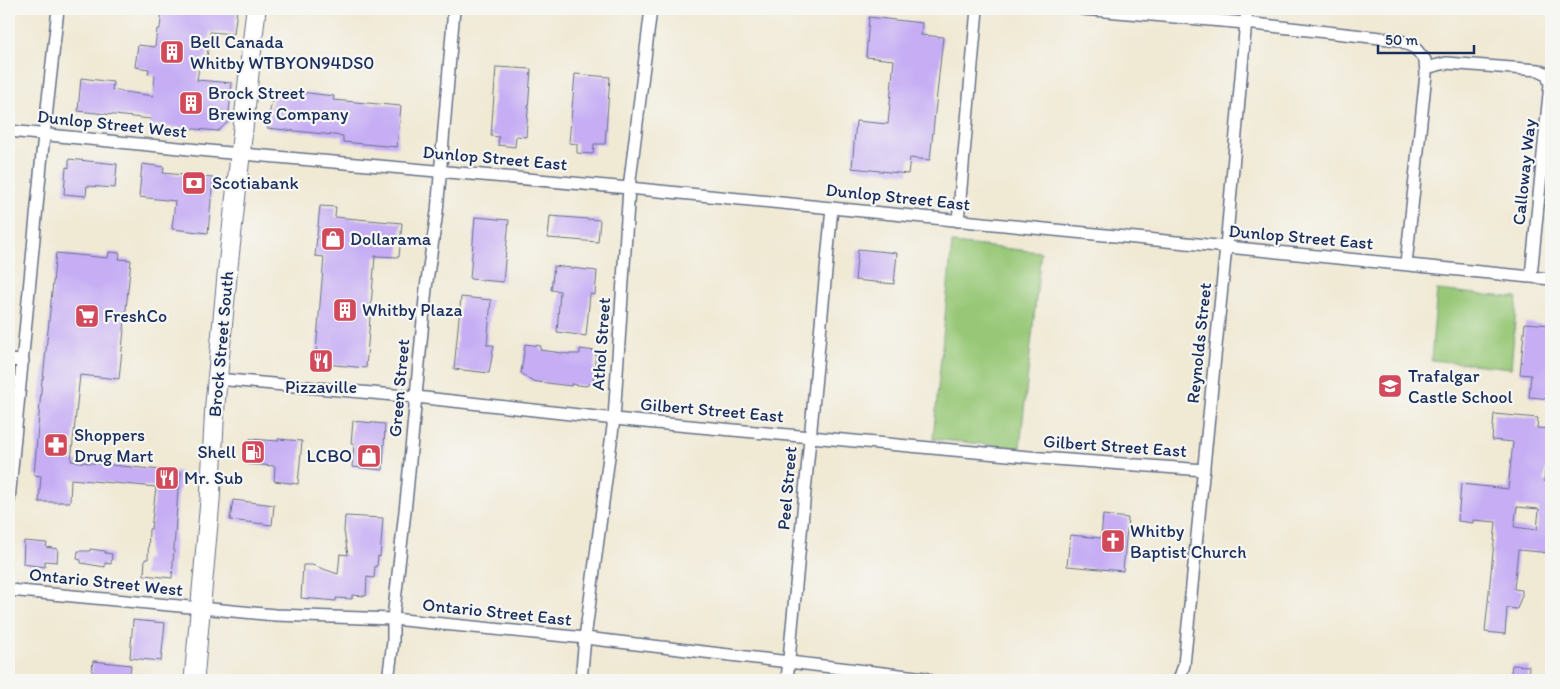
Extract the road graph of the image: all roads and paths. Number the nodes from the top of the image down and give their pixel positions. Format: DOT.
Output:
graph roads {
  1 [pos="58,9"];
  2 [pos="256,9"];
  3 [pos="454,9"];
  4 [pos="651,9"];
  5 [pos="977,9"];
  6 [pos="1082,9"];
  7 [pos="1247,9"];
  8 [pos="1245,23"];
  9 [pos="1426,68"];
  10 [pos="9,131"];
  11 [pos="44,135"];
  12 [pos="241,154"];
  13 [pos="439,170"];
  14 [pos="629,188"];
  15 [pos="832,208"];
  16 [pos="958,221"];
  17 [pos="1226,248"];
  18 [pos="1406,264"];
  19 [pos="1532,276"];
  20 [pos="1551,279"];
  21 [pos="9,360"];
  22 [pos="22,361"];
  23 [pos="217,379"];
  24 [pos="416,397"];
  25 [pos="614,419"];
  26 [pos="809,436"];
  27 [pos="1204,470"];
  28 [pos="9,500"];
  29 [pos="9,590"];
  30 [pos="200,608"];
  31 [pos="393,619"];
  32 [pos="585,638"];
  33 [pos="790,662"];
  34 [pos="194,680"];
  35 [pos="388,680"];
  36 [pos="581,680"];
  37 [pos="787,680"];
  38 [pos="929,680"];
  39 [pos="1179,680"];
  1 -- 11 [label="street"];
  2 -- 12 [label="main road, Brock Street South"];
  3 -- 13 [label="street, Green Street"];
  4 -- 14 [label="street, Athol Street"];
  5 -- 16 [label="street"];
  6 -- 8 [label="street"];
  7 -- 8 [label="street, Reynolds Street"];
  8 -- 9 [label="street"];
  8 -- 17 [label="street, Reynolds Street"];
  9 -- 18 [label="street"];
  9 -- 19 [label="street, Calloway Way"];
  10 -- 11 [label="street, Dunlop Street West"];
  11 -- 12 [label="street, Dunlop Street West"];
  11 -- 22 [label="street"];
  12 -- 13 [label="street, Dunlop Street East"];
  12 -- 23 [label="main road, Brock Street South"];
  13 -- 14 [label="street, Dunlop Street East"];
  13 -- 24 [label="street, Green Street"];
  14 -- 15 [label="street, Dunlop Street East"];
  14 -- 25 [label="street, Athol Street"];
  15 -- 16 [label="street, Dunlop Street East"];
  15 -- 26 [label="street, Peel Street"];
  16 -- 17 [label="street, Dunlop Street East"];
  17 -- 18 [label="street, Dunlop Street East"];
  17 -- 27 [label="street, Reynolds Street"];
  18 -- 19 [label="street, Dunlop Street East"];
  19 -- 20 [label="street, Dunlop Street East"];
  21 -- 22 [label="street"];
  22 -- 28 [label="street"];
  23 -- 24 [label="street, Gilbert Street East"];
  23 -- 30 [label="main road, Brock Street South"];
  24 -- 25 [label="street, Gilbert Street East"];
  24 -- 31 [label="street, Green Street"];
  25 -- 26 [label="street, Gilbert Street East"];
  25 -- 32 [label="street, Athol Street"];
  26 -- 27 [label="street, Gilbert Street East"];
  26 -- 33 [label="street, Peel Street"];
  27 -- 39 [label="street, Reynolds Street"];
  29 -- 30 [label="street, Ontario Street West"];
  30 -- 31 [label="street, Ontario Street East"];
  30 -- 34 [label="main road, Brock Street South"];
  31 -- 32 [label="street, Ontario Street East"];
  31 -- 35 [label="street, Green Street"];
  32 -- 33 [label="street, Ontario Street East"];
  32 -- 36 [label="street, Athol Street"];
  33 -- 37 [label="street, Peel Street"];
  33 -- 38 [label="street, Ontario Street East"];
}
